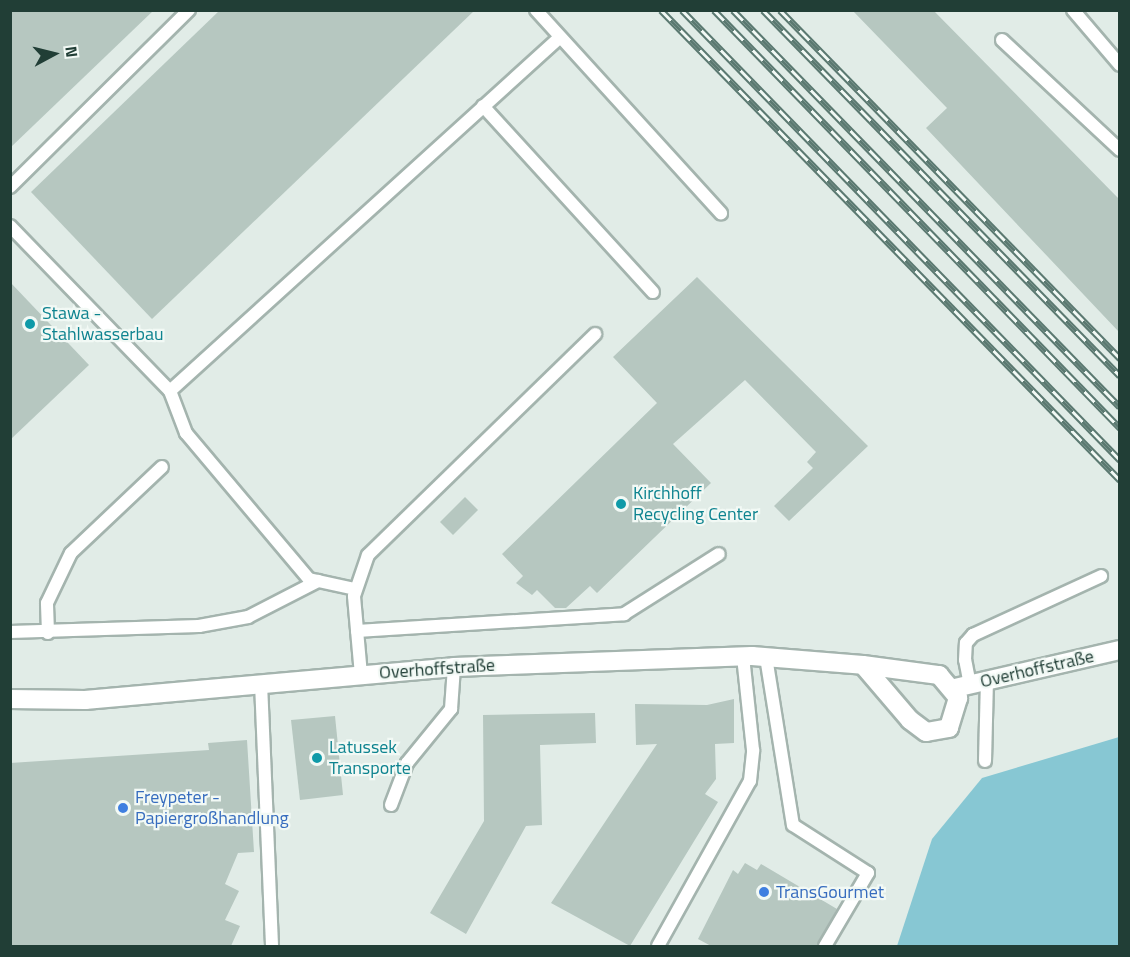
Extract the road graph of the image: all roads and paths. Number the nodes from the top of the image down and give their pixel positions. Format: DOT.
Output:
graph roads {
  1 [pos="189,10"];
  2 [pos="537,10"];
  3 [pos="1073,10"];
  4 [pos="559,38"];
  5 [pos="1002,40"];
  6 [pos="1119,65"];
  7 [pos="483,106"];
  8 [pos="1117,141"];
  9 [pos="10,187"];
  10 [pos="721,213"];
  11 [pos="10,226"];
  12 [pos="653,292"];
  13 [pos="596,334"];
  14 [pos="170,391"];
  15 [pos="162,467"];
  16 [pos="718,554"];
  17 [pos="1101,576"];
  18 [pos="318,581"];
  19 [pos="355,589"];
  20 [pos="357,631"];
  21 [pos="10,632"];
  22 [pos="48,633"];
  23 [pos="1119,650"];
  24 [pos="743,657"];
  25 [pos="766,657"];
  26 [pos="863,665"];
  27 [pos="454,667"];
  28 [pos="361,675"];
  29 [pos="261,683"];
  30 [pos="970,685"];
  31 [pos="10,699"];
  32 [pos="985,760"];
  33 [pos="392,805"];
  34 [pos="272,946"];
  35 [pos="658,946"];
  36 [pos="825,946"];
  1 -- 9 [label="lane"];
  2 -- 4 [label="lane"];
  3 -- 6 [label="lane"];
  4 -- 7 [label="lane"];
  4 -- 10 [label="lane"];
  5 -- 8 [label="lane"];
  7 -- 12 [label="lane"];
  7 -- 14 [label="lane"];
  11 -- 14 [label="lane"];
  13 -- 19 [label="lane"];
  14 -- 18 [label="lane"];
  15 -- 22 [label="lane"];
  16 -- 20 [label="lane"];
  17 -- 30 [label="lane"];
  18 -- 19 [label="lane"];
  18 -- 22 [label="lane"];
  19 -- 20 [label="lane"];
  20 -- 28 [label="lane"];
  21 -- 22 [label="lane"];
  23 -- 30 [label="street, Overhoffstraße"];
  24 -- 25 [label="street, Overhoffstraße"];
  24 -- 27 [label="street, Overhoffstraße"];
  24 -- 35 [label="lane"];
  25 -- 26 [label="street, Overhoffstraße"];
  25 -- 36 [label="lane"];
  26 -- 30 [label="street, Overhoffstraße"];
  26 -- 30 [label="street, Overhoffstraße"];
  27 -- 28 [label="street, Overhoffstraße"];
  27 -- 33 [label="lane"];
  28 -- 29 [label="street, Overhoffstraße"];
  29 -- 31 [label="street, Overhoffstraße"];
  29 -- 34 [label="lane"];
  30 -- 32 [label="lane"];
}
